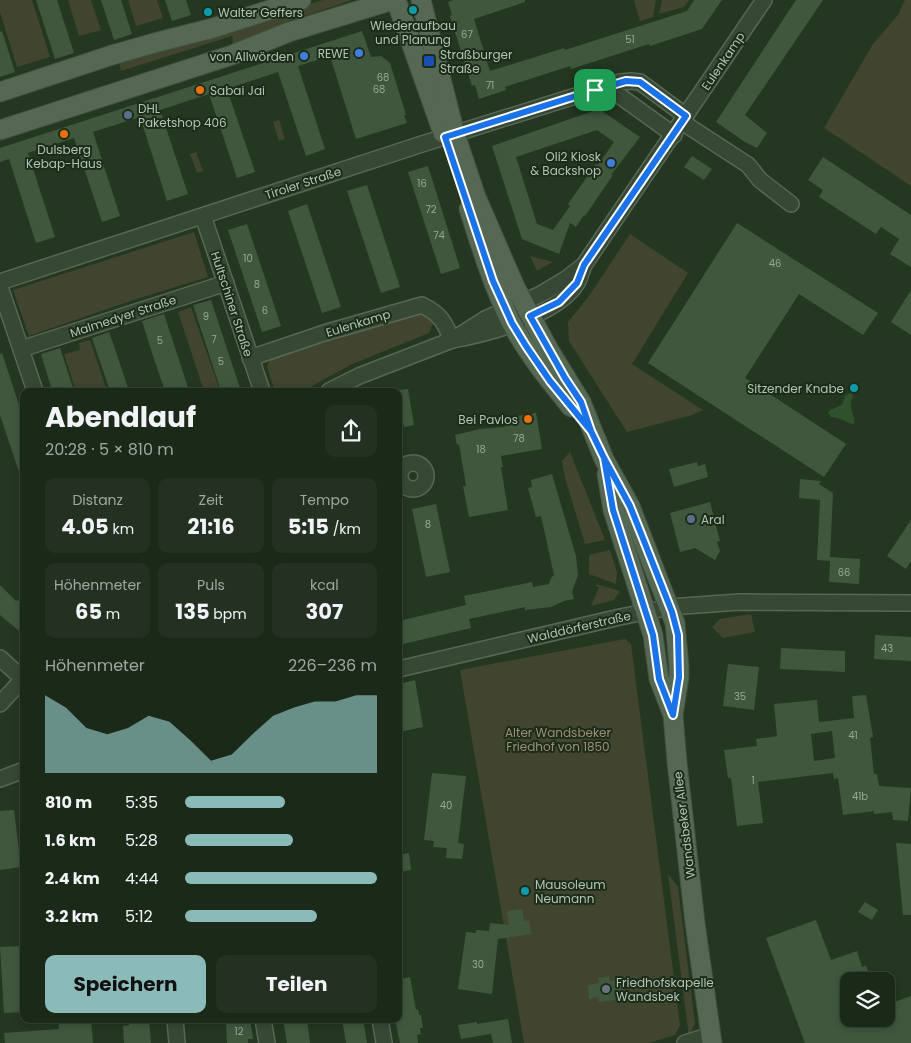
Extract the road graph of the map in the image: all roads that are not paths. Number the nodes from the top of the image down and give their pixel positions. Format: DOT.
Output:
graph roads {
  1 [pos="301,0"];
  2 [pos="395,0"];
  3 [pos="421,0"];
  4 [pos="764,0"];
  5 [pos="606,86"];
  6 [pos="0,92"];
  7 [pos="681,124"];
  8 [pos="0,130"];
  9 [pos="450,136"];
  10 [pos="791,204"];
  11 [pos="203,216"];
  12 [pos="0,282"];
  13 [pos="226,283"];
  14 [pos="0,287"];
  15 [pos="527,310"];
  16 [pos="509,317"];
  17 [pos="452,340"];
  18 [pos="21,349"];
  19 [pos="250,358"];
  20 [pos="34,388"];
  21 [pos="261,388"];
  22 [pos="335,388"];
  23 [pos="591,431"];
  24 [pos="604,458"];
  25 [pos="911,602"];
  26 [pos="670,607"];
  27 [pos="646,612"];
  28 [pos="0,647"];
  29 [pos="0,658"];
  30 [pos="20,664"];
  31 [pos="402,668"];
  32 [pos="20,676"];
  33 [pos="20,682"];
  34 [pos="0,704"];
  35 [pos="673,715"];
  36 [pos="20,772"];
  37 [pos="0,779"];
  38 [pos="174,1023"];
  39 [pos="264,1023"];
  40 [pos="381,1023"];
  41 [pos="712,1039"];
  42 [pos="176,1043"];
  43 [pos="267,1043"];
  44 [pos="384,1043"];
  45 [pos="686,1043"];
  1 -- 6 [label="main road"];
  2 -- 8 [label="main road"];
  2 -- 9 [label="main road"];
  3 -- 9 [label="main road"];
  4 -- 7 [label="street, Eulenkamp"];
  5 -- 7 [label="street"];
  5 -- 7 [label="street, Tiroler Straße"];
  5 -- 9 [label="street, Tiroler Straße"];
  7 -- 10 [label="street"];
  7 -- 15 [label="street, Eulenkamp"];
  9 -- 11 [label="street, Tiroler Straße"];
  9 -- 15 [label="main road"];
  9 -- 16 [label="main road"];
  11 -- 12 [label="street, Tiroler Straße"];
  11 -- 13 [label="street, Hultschiner Straße"];
  13 -- 18 [label="street, Malmedyer Straße"];
  13 -- 19 [label="street, Hultschiner Straße"];
  14 -- 18 [label="street"];
  15 -- 16 [label="street, Eulenkamp"];
  15 -- 23 [label="main road"];
  16 -- 17 [label="street, Eulenkamp"];
  16 -- 23 [label="main road"];
  17 -- 19 [label="street, Eulenkamp"];
  17 -- 22 [label="street, Eulenkamp"];
  18 -- 20 [label="street"];
  19 -- 21 [label="street, Hultschiner Straße"];
  23 -- 24 [label="main road"];
  24 -- 26 [label="main road, Wandsbeker Allee"];
  24 -- 27 [label="main road"];
  25 -- 26 [label="street, Walddörferstraße"];
  26 -- 27 [label="street, Walddörferstraße"];
  26 -- 35 [label="main road, Wandsbeker Allee"];
  27 -- 31 [label="street, Walddörferstraße"];
  27 -- 35 [label="main road"];
  28 -- 30 [label="street"];
  29 -- 32 [label="street"];
  33 -- 34 [label="street"];
  35 -- 41 [label="main road, Wandsbeker Allee"];
  36 -- 37 [label="street"];
  38 -- 42 [label="street"];
  39 -- 43 [label="street"];
  40 -- 44 [label="street"];
  41 -- 45 [label="street"];
}
